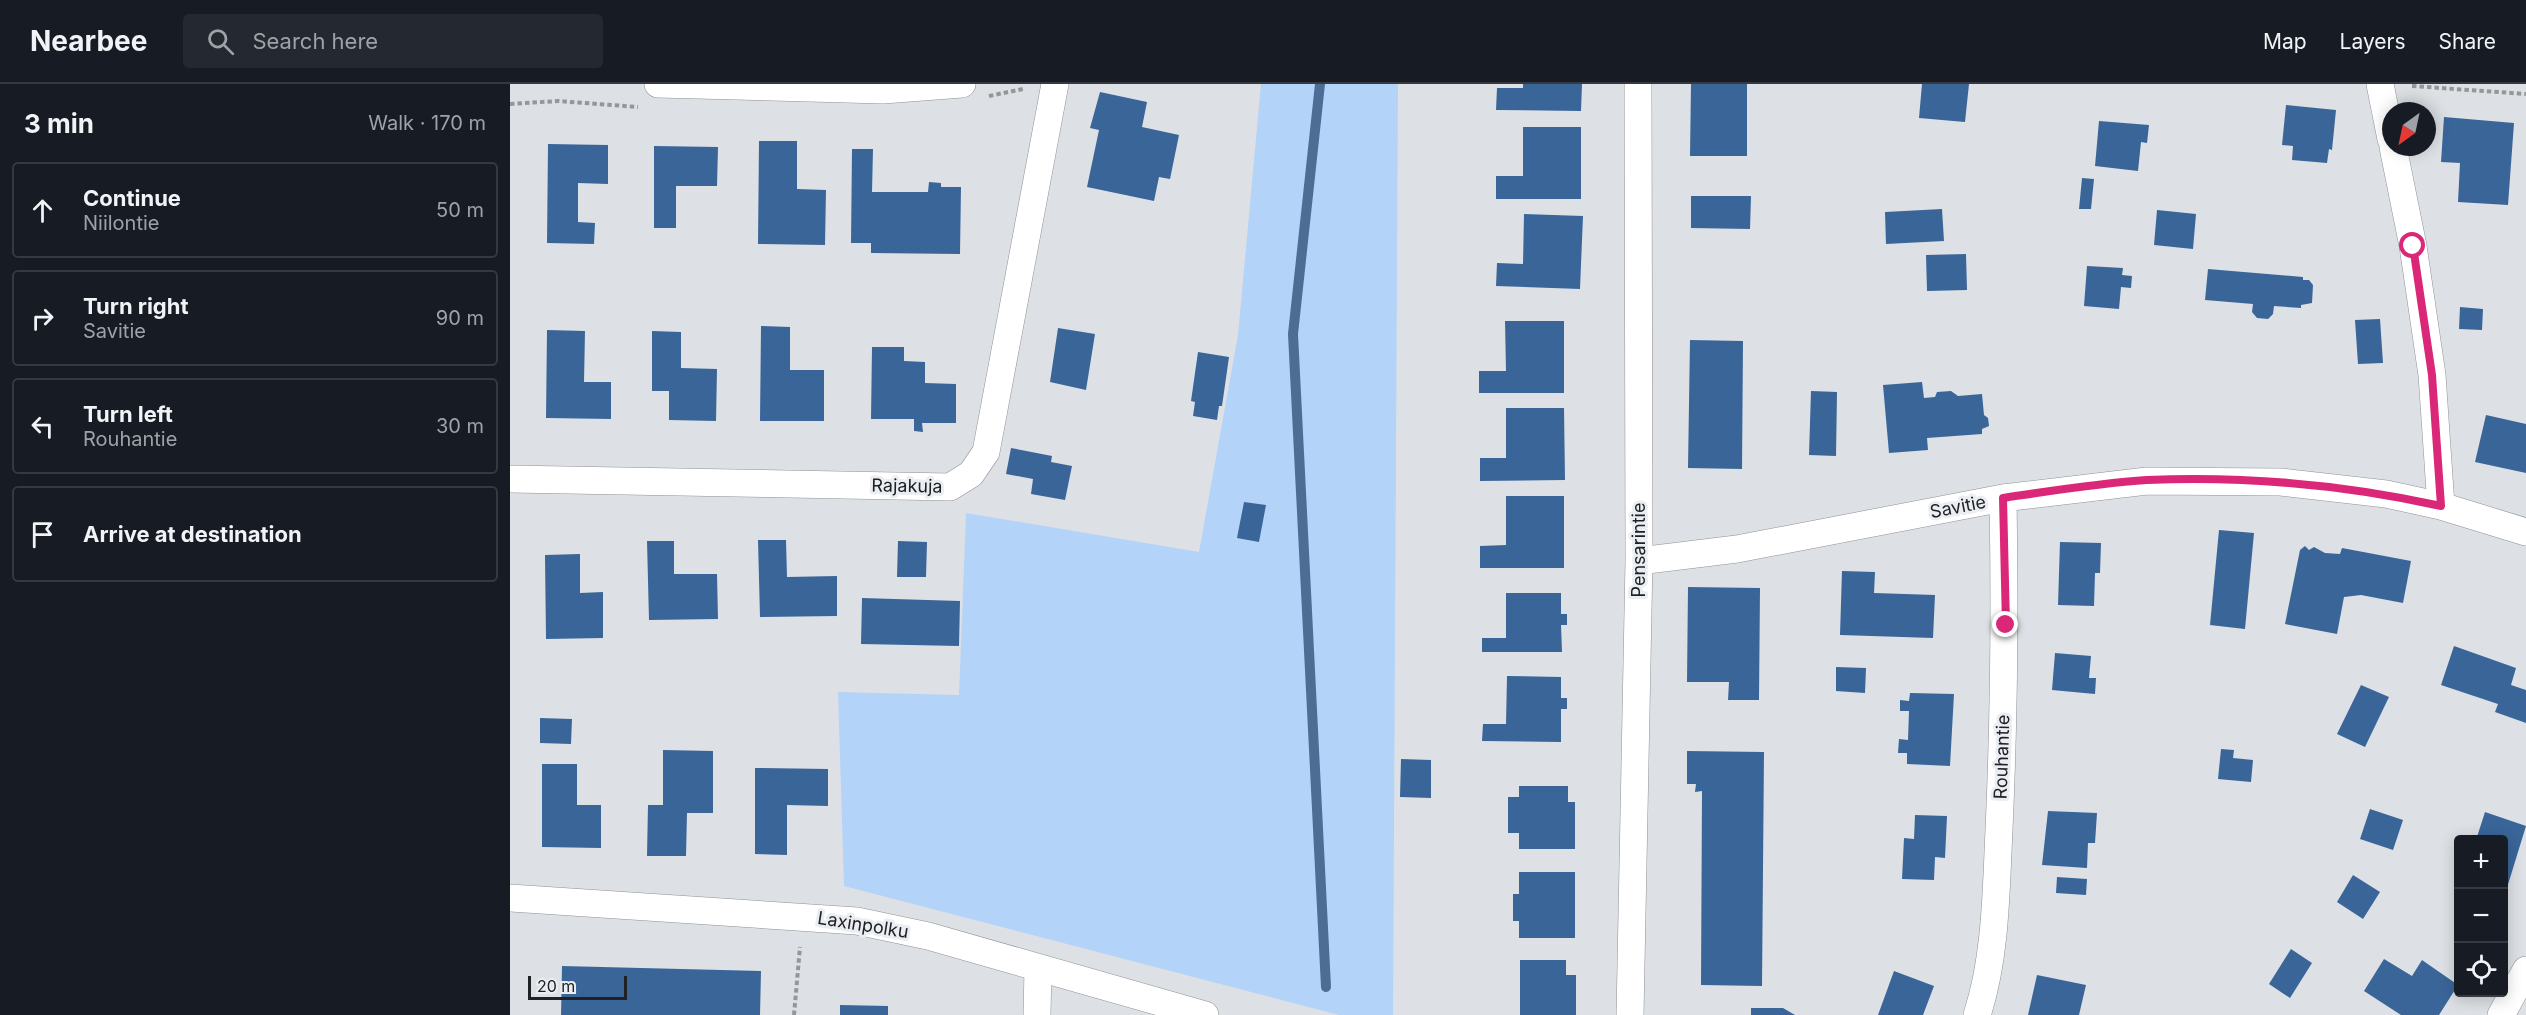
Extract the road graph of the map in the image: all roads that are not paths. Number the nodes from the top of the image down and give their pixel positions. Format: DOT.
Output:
graph roads {
  1 [pos="658,84"];
  2 [pos="962,84"];
  3 [pos="1055,84"];
  4 [pos="1638,84"];
  5 [pos="2380,84"];
  6 [pos="921,87"];
  7 [pos="2384,102"];
  8 [pos="2395,156"];
  9 [pos="510,479"];
  10 [pos="2003,498"];
  11 [pos="2441,506"];
  12 [pos="2526,532"];
  13 [pos="1639,561"];
  14 [pos="510,898"];
  15 [pos="1038,968"];
  16 [pos="2526,970"];
  17 [pos="1037,1015"];
  18 [pos="1205,1015"];
  19 [pos="1630,1015"];
  20 [pos="1977,1015"];
  21 [pos="2501,1015"];
  1 -- 6 [label="street"];
  2 -- 6 [label="street"];
  3 -- 9 [label="street, Rajakuja"];
  4 -- 13 [label="street, Pensarintie"];
  5 -- 7 [label="street"];
  8 -- 11 [label="street"];
  10 -- 11 [label="street, Savitie"];
  10 -- 13 [label="street, Savitie"];
  10 -- 20 [label="street, Rouhantie"];
  11 -- 12 [label="street, Savitie"];
  13 -- 19 [label="street, Pensarintie"];
  14 -- 15 [label="street, Laxinpolku"];
  15 -- 17 [label="street"];
  15 -- 18 [label="street, Laxinpolku"];
  16 -- 21 [label="street"];
}
